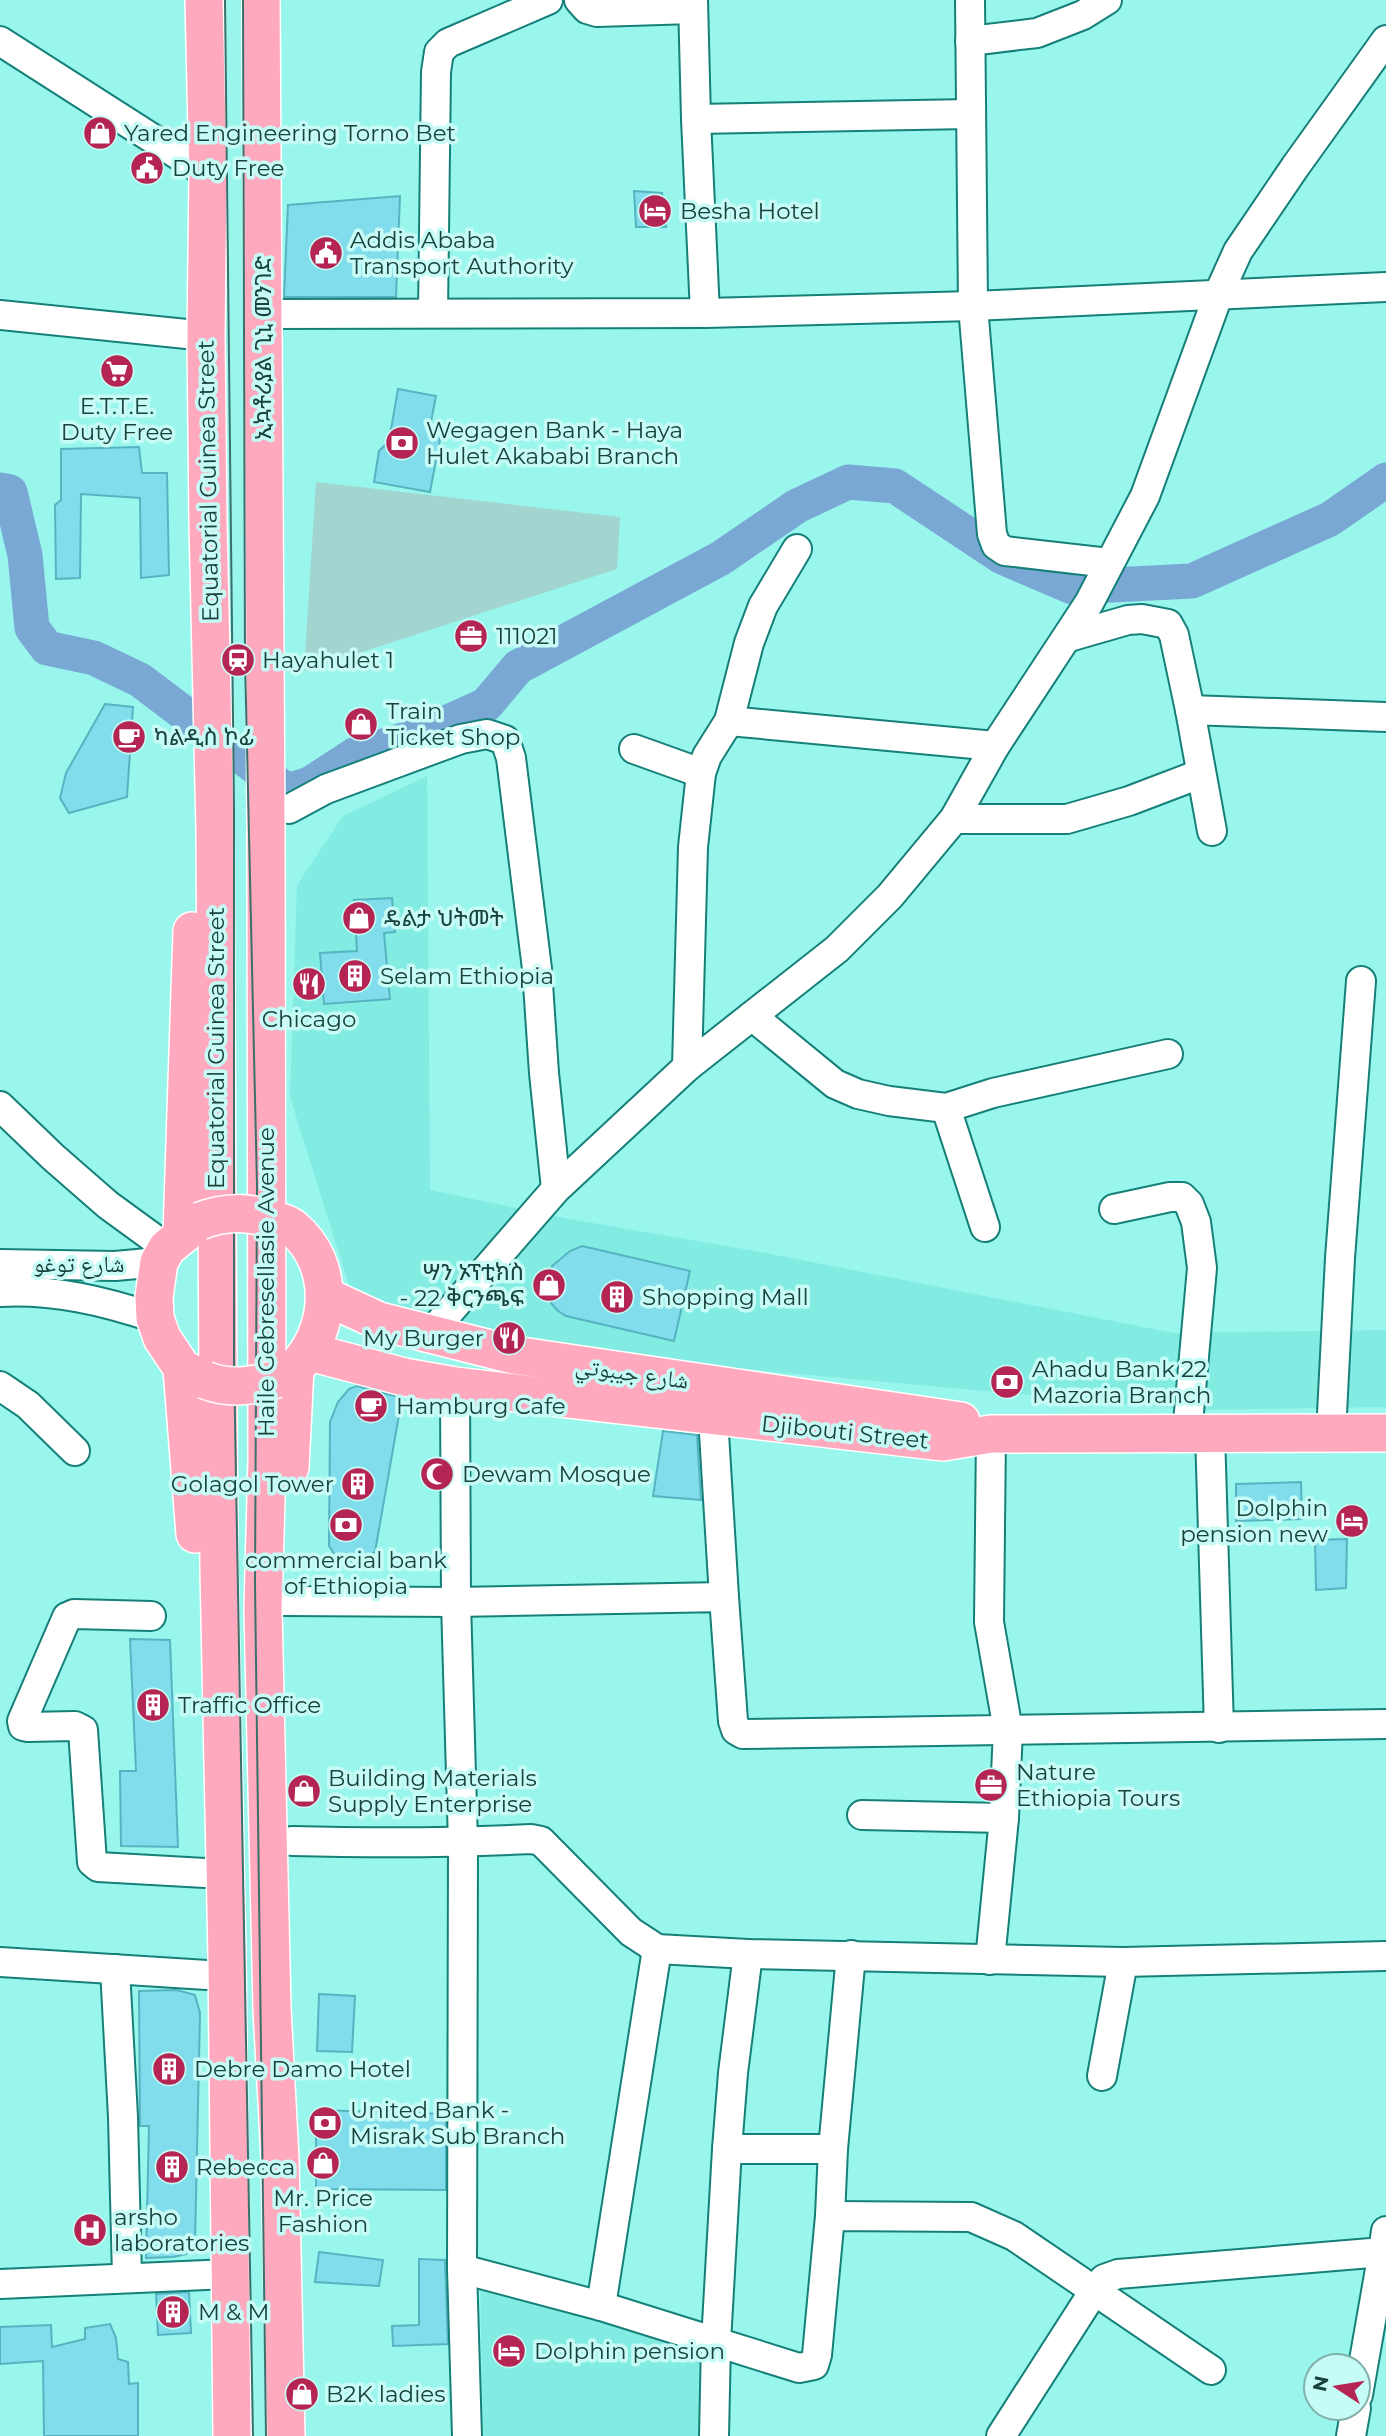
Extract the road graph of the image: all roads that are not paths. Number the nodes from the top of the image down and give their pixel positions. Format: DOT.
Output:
graph roads {
  1 [pos="204,0"];
  2 [pos="261,0"];
  3 [pos="548,0"];
  4 [pos="579,0"];
  5 [pos="970,0"];
  6 [pos="1107,0"];
  7 [pos="693,5"];
  8 [pos="1386,40"];
  9 [pos="0,41"];
  10 [pos="970,41"];
  11 [pos="970,114"];
  12 [pos="695,119"];
  13 [pos="208,174"];
  14 [pos="1386,287"];
  15 [pos="1219,293"];
  16 [pos="973,306"];
  17 [pos="433,313"];
  18 [pos="705,313"];
  19 [pos="0,314"];
  20 [pos="263,314"];
  21 [pos="206,336"];
  22 [pos="797,549"];
  23 [pos="1100,582"];
  24 [pos="1069,637"];
  25 [pos="1190,710"];
  26 [pos="1386,718"];
  27 [pos="729,720"];
  28 [pos="995,746"];
  29 [pos="634,749"];
  30 [pos="212,765"];
  31 [pos="701,773"];
  32 [pos="1200,774"];
  33 [pos="281,802"];
  34 [pos="954,819"];
  35 [pos="1212,831"];
  36 [pos="1361,981"];
  37 [pos="752,1016"];
  38 [pos="1168,1054"];
  39 [pos="687,1067"];
  40 [pos="0,1106"];
  41 [pos="946,1108"];
  42 [pos="556,1189"];
  43 [pos="1114,1209"];
  44 [pos="282,1223"];
  45 [pos="985,1227"];
  46 [pos="177,1241"];
  47 [pos="0,1264"];
  48 [pos="325,1296"];
  49 [pos="4,1299"];
  50 [pos="155,1318"];
  51 [pos="429,1335"];
  52 [pos="294,1366"];
  53 [pos="194,1374"];
  54 [pos="0,1386"];
  55 [pos="455,1386"];
  56 [pos="946,1417"];
  57 [pos="713,1418"];
  58 [pos="1386,1423"];
  59 [pos="1331,1428"];
  60 [pos="1195,1430"];
  61 [pos="1386,1433"];
  62 [pos="990,1434"];
  63 [pos="75,1451"];
  64 [pos="724,1598"];
  65 [pos="283,1601"];
  66 [pos="456,1602"];
  67 [pos="150,1616"];
  68 [pos="1386,1724"];
  69 [pos="1219,1728"];
  70 [pos="1009,1730"];
  71 [pos="862,1815"];
  72 [pos="1004,1818"];
  73 [pos="292,1841"];
  74 [pos="463,1843"];
  75 [pos="205,1873"];
  76 [pos="657,1949"];
  77 [pos="748,1954"];
  78 [pos="851,1955"];
  79 [pos="1386,1956"];
  80 [pos="990,1960"];
  81 [pos="0,1962"];
  82 [pos="1123,1962"];
  83 [pos="116,1969"];
  84 [pos="207,1975"];
  85 [pos="1102,2076"];
  86 [pos="228,2120"];
  87 [pos="727,2149"];
  88 [pos="833,2149"];
  89 [pos="280,2161"];
  90 [pos="830,2216"];
  91 [pos="1385,2241"];
  92 [pos="462,2269"];
  93 [pos="229,2274"];
  94 [pos="127,2277"];
  95 [pos="0,2284"];
  96 [pos="1094,2291"];
  97 [pos="601,2306"];
  98 [pos="716,2342"];
  99 [pos="1366,2352"];
  100 [pos="1211,2370"];
  101 [pos="232,2436"];
  102 [pos="286,2436"];
  103 [pos="467,2436"];
  104 [pos="714,2436"];
  105 [pos="1001,2436"];
  1 -- 13 [label="main road, Equatorial Guinea Street"];
  2 -- 20 [label="main road, ኢኳቶሪያል ጊኒ መንገድ"];
  3 -- 17 [label="street"];
  4 -- 7 [label="street"];
  5 -- 10 [label="street"];
  6 -- 10 [label="street"];
  7 -- 12 [label="street"];
  8 -- 15 [label="street"];
  9 -- 13 [label="street"];
  10 -- 11 [label="street"];
  11 -- 12 [label="street"];
  11 -- 16 [label="street"];
  12 -- 18 [label="street"];
  13 -- 21 [label="main road, Equatorial Guinea Street"];
  14 -- 15 [label="street"];
  15 -- 16 [label="street"];
  15 -- 23 [label="street"];
  16 -- 18 [label="street"];
  16 -- 23 [label="street"];
  17 -- 18 [label="street"];
  17 -- 20 [label="street"];
  19 -- 21 [label="street"];
  20 -- 33 [label="main road, ኢኳቶሪያል ጊኒ መንገድ"];
  21 -- 30 [label="main road, Equatorial Guinea Street"];
  22 -- 27 [label="street"];
  23 -- 24 [label="street"];
  24 -- 25 [label="street"];
  24 -- 28 [label="street"];
  25 -- 26 [label="street"];
  25 -- 32 [label="street"];
  27 -- 28 [label="street"];
  27 -- 31 [label="street"];
  28 -- 34 [label="street"];
  29 -- 31 [label="street"];
  30 -- 46 [label="main road"];
  30 -- 86 [label="main road, Equatorial Guinea Street"];
  31 -- 39 [label="street"];
  32 -- 34 [label="street"];
  32 -- 35 [label="street"];
  33 -- 42 [label="street"];
  33 -- 44 [label="main road"];
  33 -- 89 [label="main road, Haile Gebresellasie Avenue"];
  34 -- 37 [label="street"];
  36 -- 59 [label="street"];
  37 -- 39 [label="street"];
  37 -- 41 [label="street"];
  38 -- 41 [label="street"];
  39 -- 42 [label="street"];
  40 -- 46 [label="street"];
  41 -- 45 [label="street"];
  42 -- 51 [label="street"];
  43 -- 60 [label="street"];
  44 -- 46 [label="main road, Equatorial Guinea Street, bridge"];
  44 -- 48 [label="main road"];
  46 -- 47 [label="street, شارع توغو"];
  46 -- 50 [label="main road"];
  48 -- 51 [label="main road, شارع جيبوتي"];
  48 -- 52 [label="main road"];
  49 -- 50 [label="street"];
  50 -- 53 [label="main road"];
  51 -- 56 [label="main road, شارع جيبوتي"];
  52 -- 53 [label="main road, bridge"];
  52 -- 55 [label="main road, Djibouti Street"];
  52 -- 65 [label="main road"];
  53 -- 75 [label="main road"];
  54 -- 63 [label="street"];
  55 -- 57 [label="main road, Djibouti Street"];
  55 -- 66 [label="street"];
  56 -- 60 [label="main road, Djibouti Street"];
  57 -- 62 [label="main road, Djibouti Street"];
  57 -- 64 [label="street"];
  58 -- 59 [label="main road, Djibouti Street"];
  59 -- 60 [label="main road, Djibouti Street"];
  59 -- 61 [label="main road, Djibouti Street"];
  60 -- 62 [label="main road, Djibouti Street"];
  60 -- 69 [label="street"];
  62 -- 70 [label="street"];
  64 -- 66 [label="street"];
  64 -- 70 [label="street"];
  65 -- 66 [label="street"];
  65 -- 73 [label="main road"];
  66 -- 74 [label="street"];
  67 -- 75 [label="street"];
  68 -- 69 [label="street"];
  69 -- 70 [label="street"];
  70 -- 72 [label="street"];
  71 -- 72 [label="street"];
  72 -- 80 [label="street"];
  73 -- 74 [label="street"];
  73 -- 89 [label="main road"];
  74 -- 76 [label="street"];
  74 -- 92 [label="street"];
  75 -- 84 [label="main road"];
  76 -- 77 [label="street"];
  76 -- 97 [label="street"];
  77 -- 78 [label="street"];
  77 -- 87 [label="street"];
  78 -- 80 [label="street"];
  78 -- 88 [label="street"];
  79 -- 82 [label="street"];
  80 -- 82 [label="street"];
  81 -- 83 [label="street"];
  82 -- 85 [label="street"];
  83 -- 84 [label="street"];
  83 -- 94 [label="street"];
  84 -- 86 [label="main road"];
  86 -- 93 [label="main road"];
  87 -- 88 [label="street"];
  87 -- 98 [label="street"];
  88 -- 90 [label="street"];
  89 -- 102 [label="main road, Haile Gebresellasie Avenue"];
  90 -- 96 [label="street"];
  90 -- 98 [label="street"];
  91 -- 96 [label="street"];
  91 -- 99 [label="street"];
  92 -- 97 [label="street"];
  92 -- 103 [label="street"];
  93 -- 94 [label="street"];
  93 -- 101 [label="main road"];
  94 -- 95 [label="street"];
  96 -- 100 [label="street"];
  96 -- 105 [label="street"];
  97 -- 98 [label="street"];
  98 -- 104 [label="street"];
}
